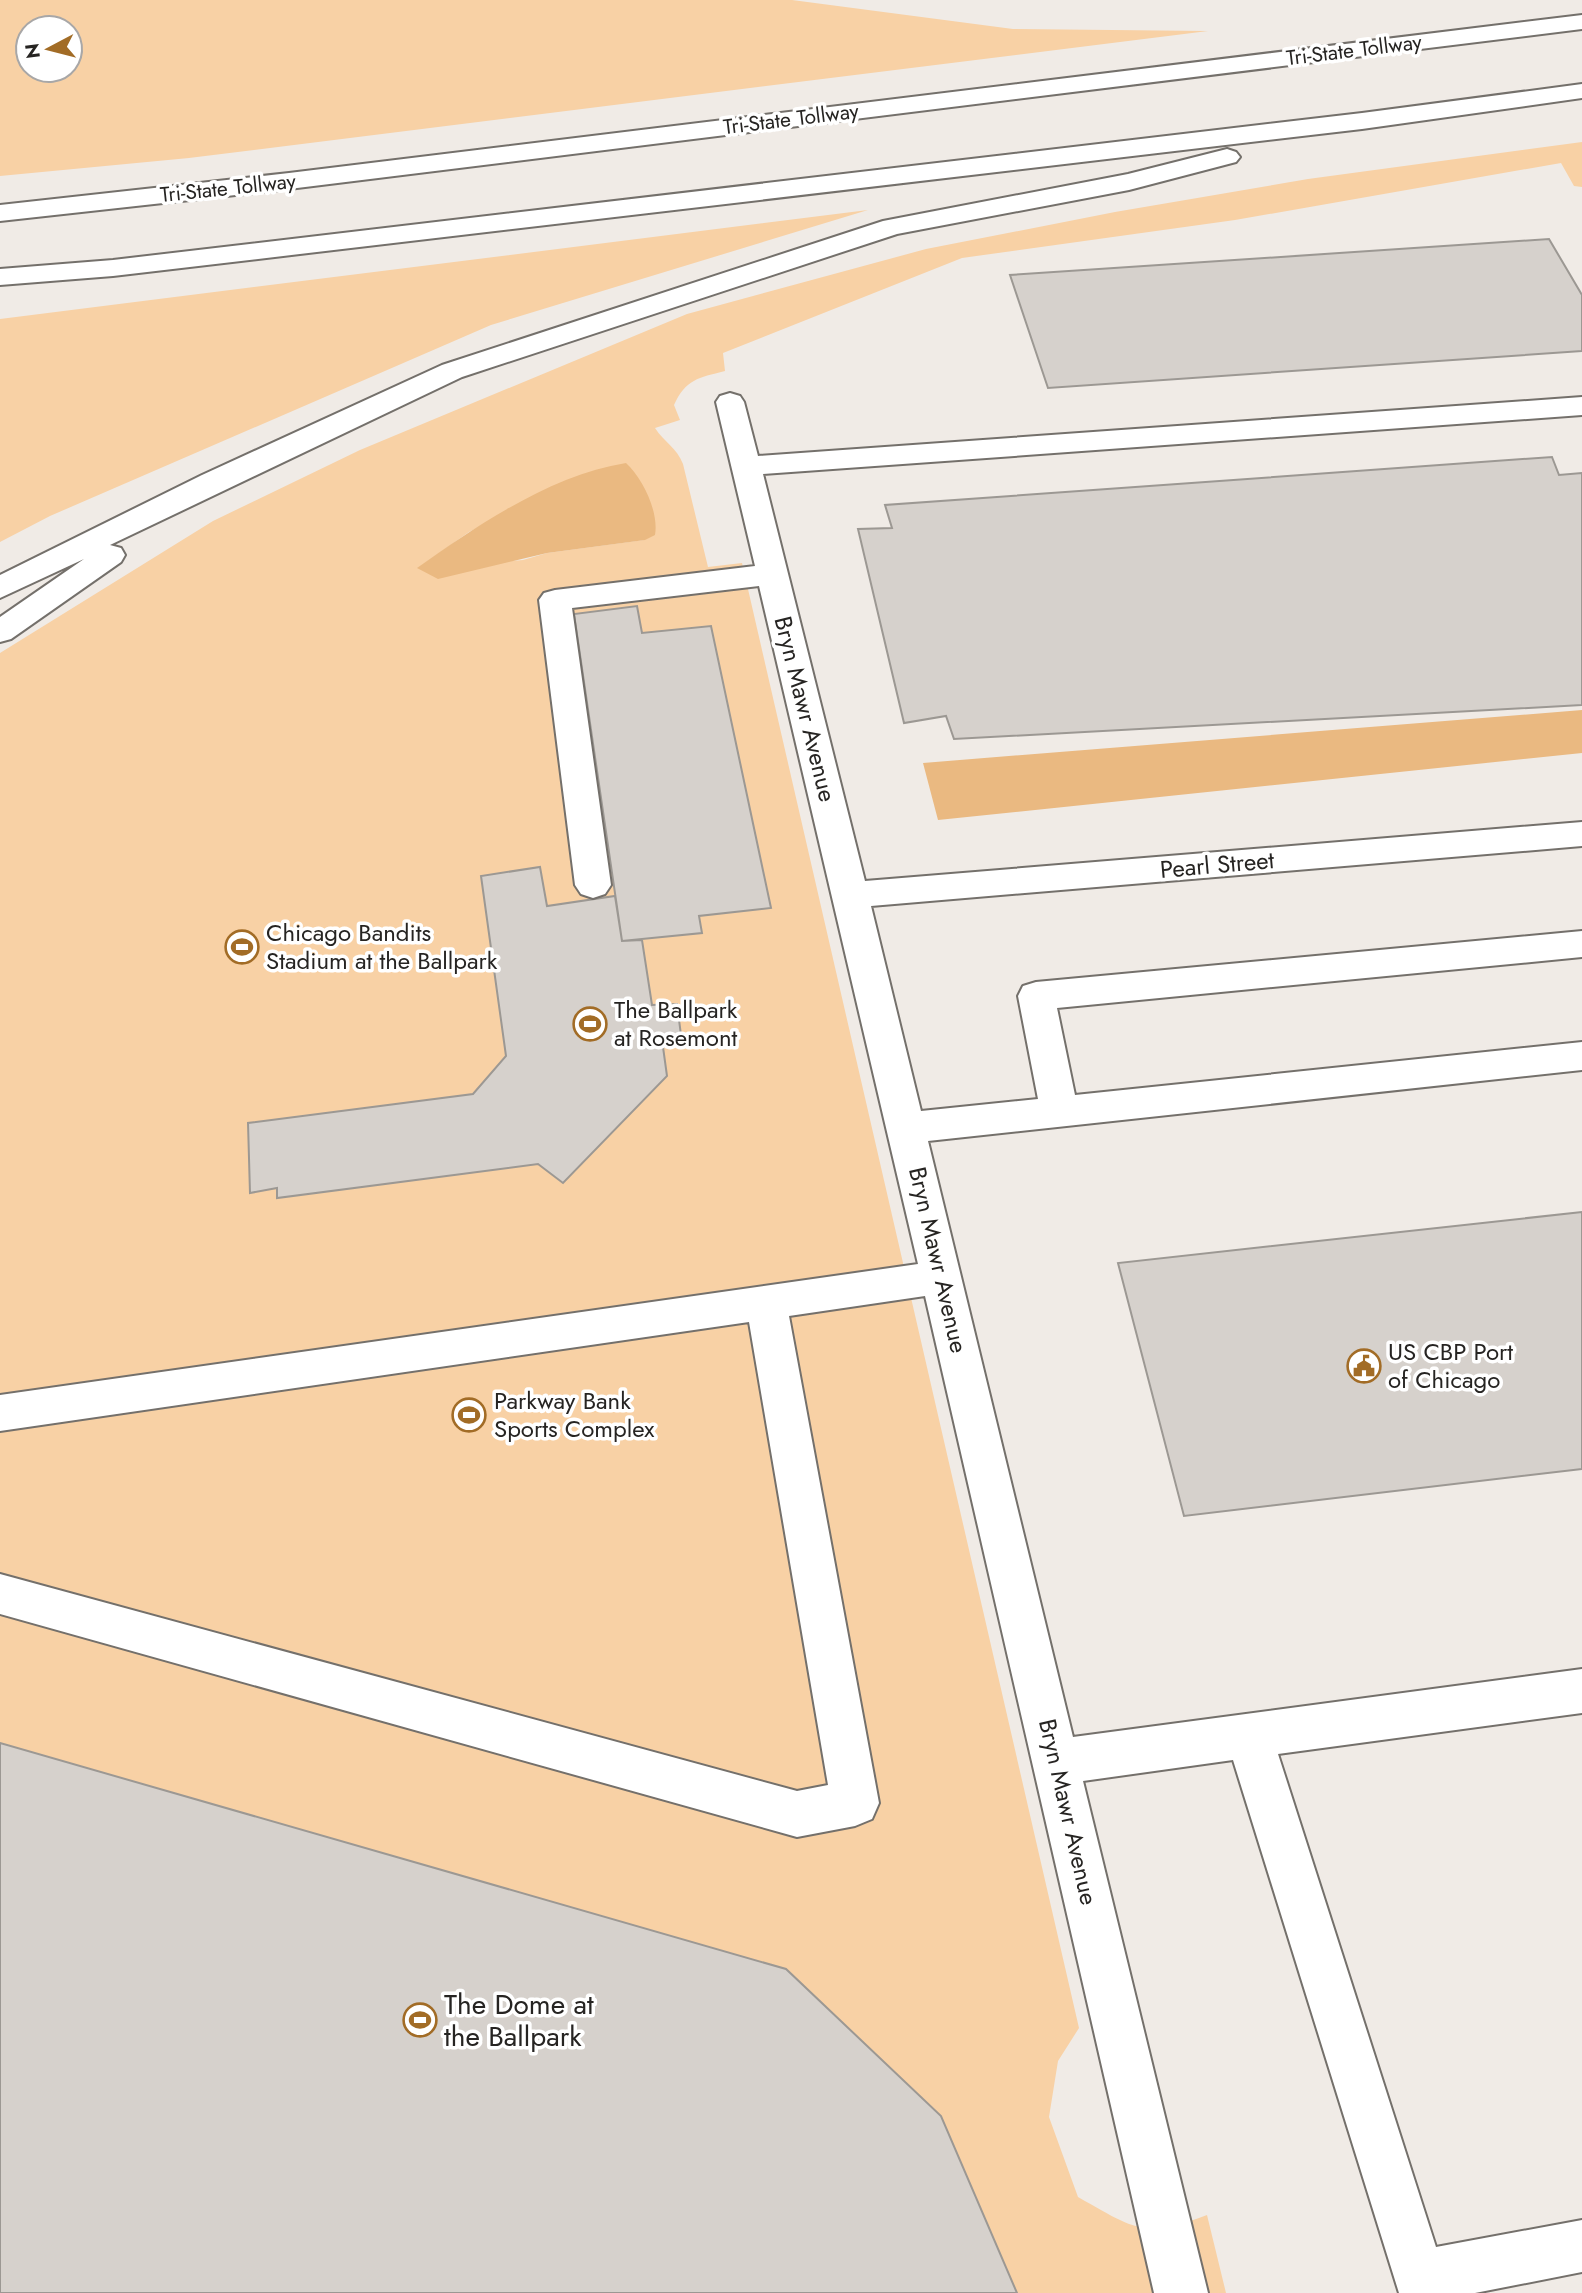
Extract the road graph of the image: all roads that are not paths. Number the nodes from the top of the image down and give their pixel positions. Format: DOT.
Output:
graph roads {
  1 [pos="1582,22"];
  2 [pos="1582,91"];
  3 [pos="1362,121"];
  4 [pos="0,213"];
  5 [pos="0,277"];
  6 [pos="730,402"];
  7 [pos="1582,406"];
  8 [pos="746,466"];
  9 [pos="213,482"];
  10 [pos="773,574"];
  11 [pos="0,588"];
  12 [pos="0,632"];
  13 [pos="1582,834"];
  14 [pos="593,884"];
  15 [pos="851,895"];
  16 [pos="1582,944"];
  17 [pos="1582,1056"];
  18 [pos="1060,1112"];
  19 [pos="906,1128"];
  20 [pos="942,1277"];
  21 [pos="766,1303"];
  22 [pos="0,1413"];
  23 [pos="0,1594"];
  24 [pos="1582,1691"];
  25 [pos="1249,1736"];
  26 [pos="1056,1762"];
  27 [pos="1582,2246"];
  28 [pos="1181,2293"];
  1 -- 4 [label="main road, Tri-State Tollway"];
  2 -- 3 [label="main road"];
  3 -- 5 [label="main road"];
  3 -- 9 [label="main road"];
  6 -- 8 [label="main road, Bryn Mawr Avenue"];
  7 -- 8 [label="main road"];
  8 -- 10 [label="main road, Bryn Mawr Avenue"];
  9 -- 11 [label="main road"];
  9 -- 12 [label="main road"];
  10 -- 14 [label="main road"];
  10 -- 15 [label="main road, Bryn Mawr Avenue"];
  13 -- 15 [label="main road, Pearl Street"];
  15 -- 19 [label="main road, Bryn Mawr Avenue"];
  16 -- 18 [label="main road"];
  17 -- 18 [label="main road"];
  18 -- 19 [label="main road"];
  19 -- 20 [label="main road, Bryn Mawr Avenue"];
  20 -- 21 [label="main road"];
  20 -- 26 [label="main road, Bryn Mawr Avenue"];
  21 -- 22 [label="main road"];
  21 -- 23 [label="main road"];
  24 -- 25 [label="main road"];
  25 -- 26 [label="main road"];
  25 -- 27 [label="main road"];
  26 -- 28 [label="main road, Bryn Mawr Avenue"];
}
